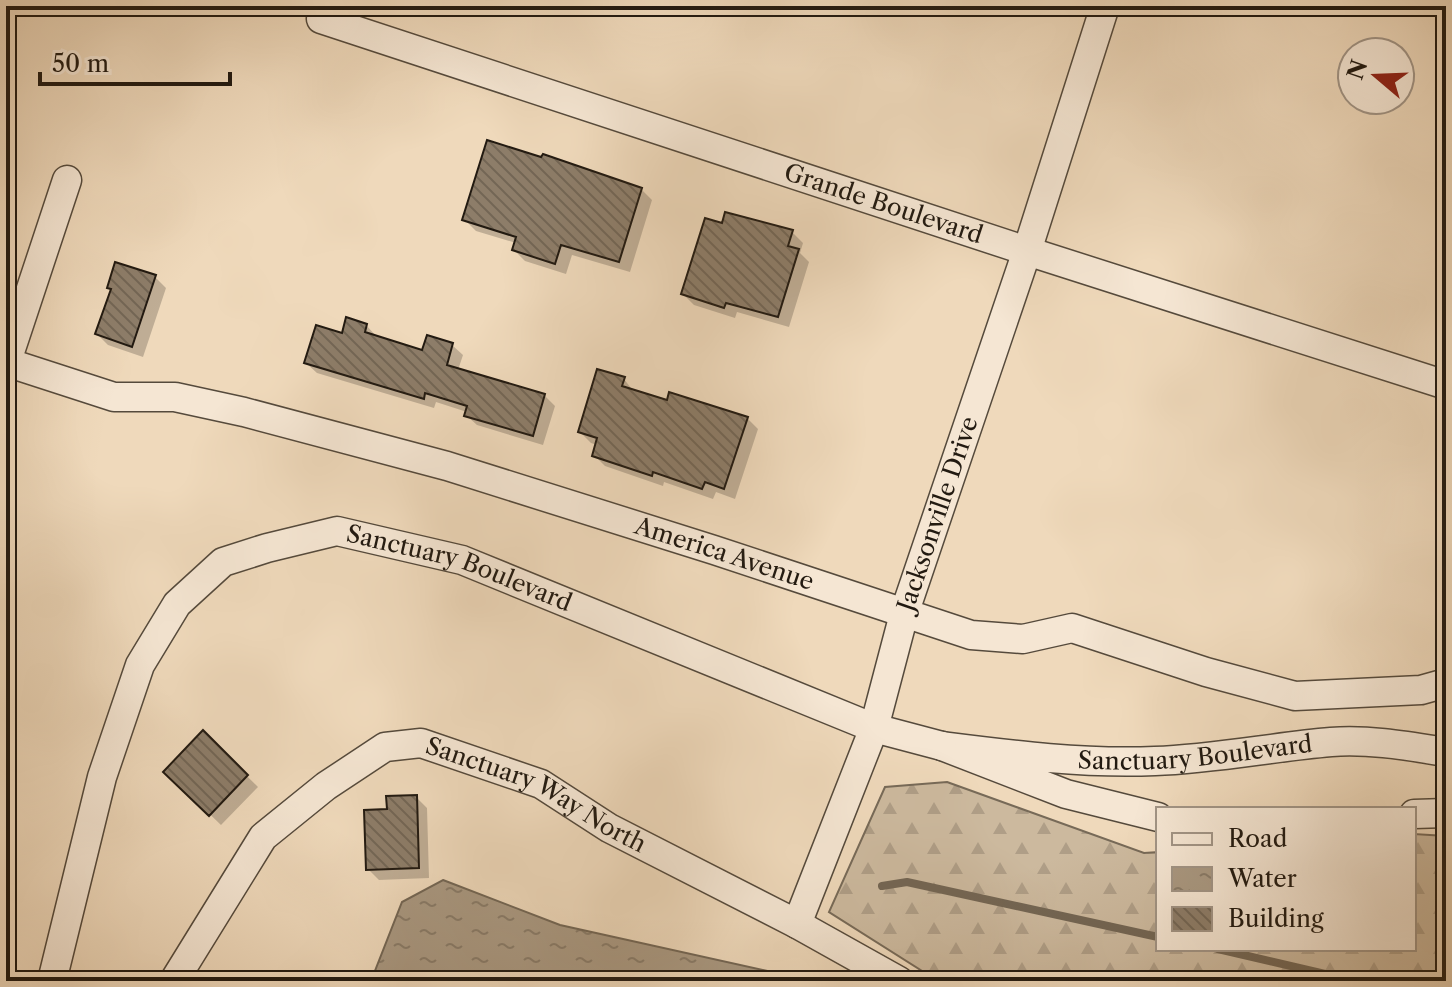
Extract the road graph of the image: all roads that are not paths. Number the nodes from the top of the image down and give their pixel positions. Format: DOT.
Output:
graph roads {
  1 [pos="1105,6"];
  2 [pos="321,19"];
  3 [pos="67,180"];
  4 [pos="1027,251"];
  5 [pos="6,363"];
  6 [pos="1446,385"];
  7 [pos="904,614"];
  8 [pos="1446,683"];
  9 [pos="874,728"];
  10 [pos="942,746"];
  11 [pos="1446,752"];
  12 [pos="1446,813"];
  13 [pos="1416,814"];
  14 [pos="1156,816"];
  15 [pos="797,924"];
  16 [pos="892,976"];
  17 [pos="52,981"];
  18 [pos="174,981"];
  1 -- 4 [label="street, Jacksonville Drive"];
  2 -- 4 [label="street, Grande Boulevard"];
  3 -- 5 [label="street"];
  4 -- 6 [label="street, Grande Boulevard"];
  4 -- 7 [label="street, Jacksonville Drive"];
  5 -- 7 [label="street, America Avenue"];
  7 -- 8 [label="street, America Avenue"];
  7 -- 9 [label="street, Jacksonville Drive"];
  9 -- 10 [label="street, Sanctuary Boulevard"];
  9 -- 15 [label="street, Jacksonville Drive"];
  9 -- 17 [label="street, Sanctuary Boulevard"];
  10 -- 11 [label="street, Sanctuary Boulevard"];
  10 -- 14 [label="street, Sanctuary Boulevard"];
  12 -- 13 [label="street"];
  15 -- 16 [label="street"];
  15 -- 18 [label="street, Sanctuary Way North"];
}
